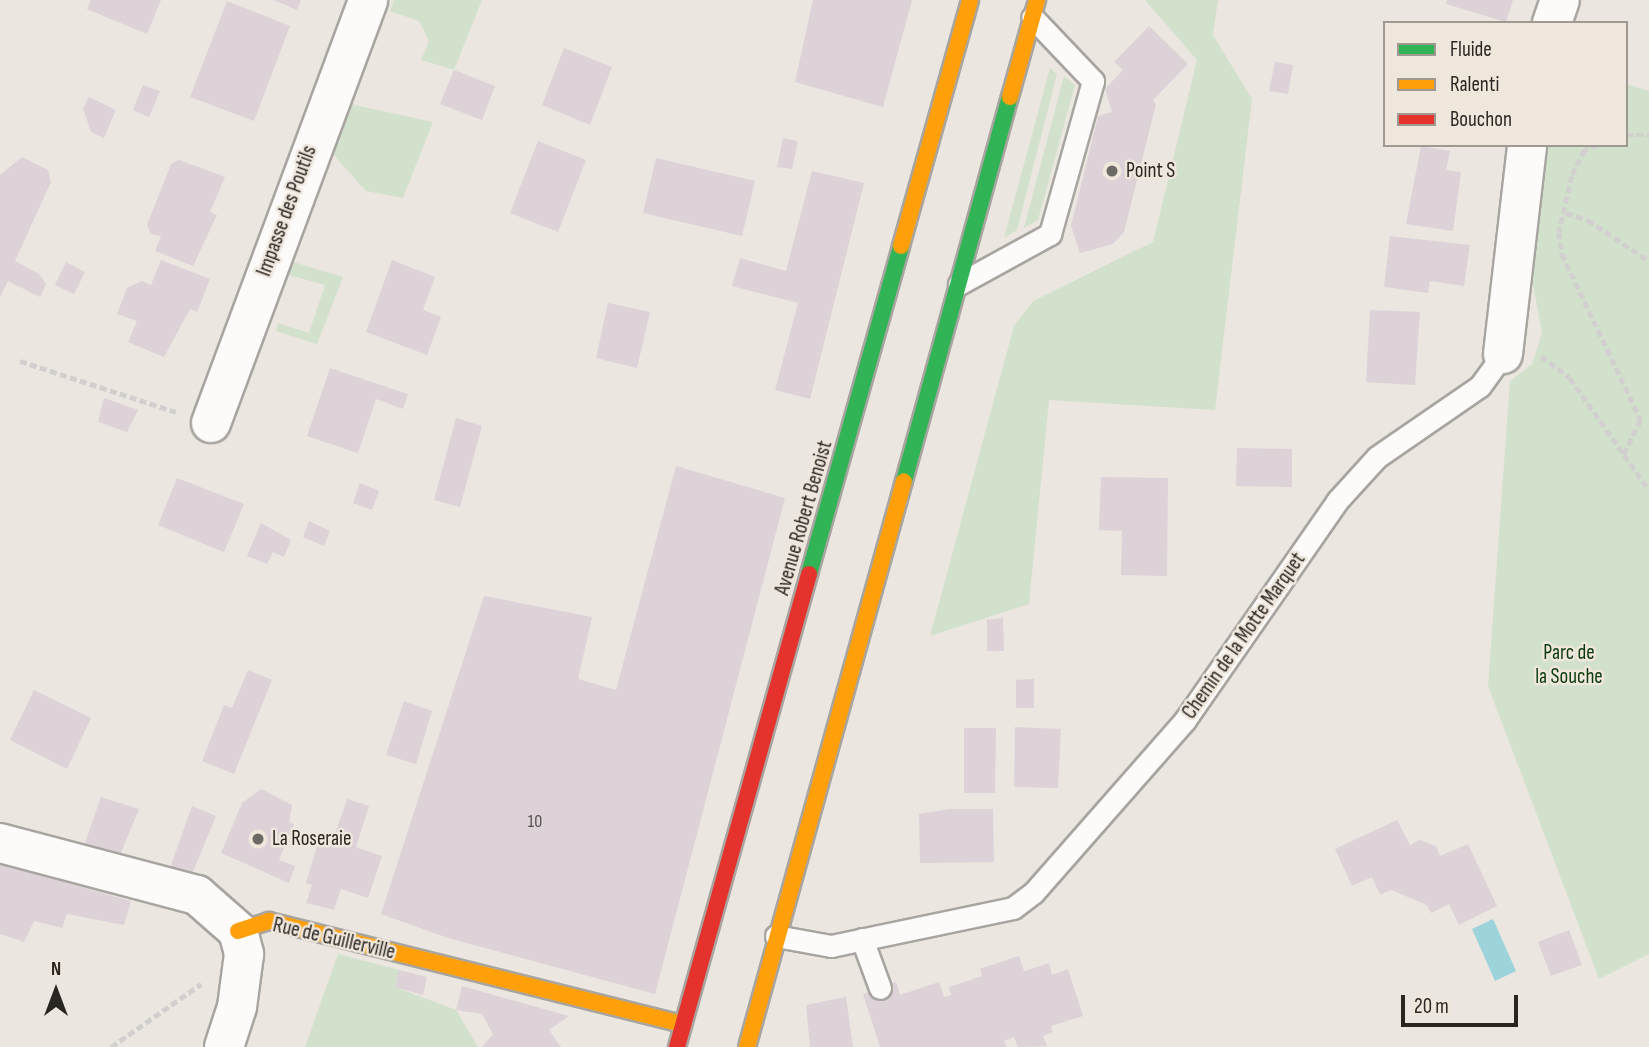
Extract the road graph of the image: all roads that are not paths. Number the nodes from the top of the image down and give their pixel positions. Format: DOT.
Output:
graph roads {
  1 [pos="368,0"];
  2 [pos="970,0"];
  3 [pos="1560,0"];
  4 [pos="1034,9"];
  5 [pos="1553,21"];
  6 [pos="1527,147"];
  7 [pos="959,284"];
  8 [pos="1520,353"];
  9 [pos="211,423"];
  10 [pos="0,842"];
  11 [pos="776,936"];
  12 [pos="862,939"];
  13 [pos="241,942"];
  14 [pos="880,988"];
  15 [pos="683,1024"];
  16 [pos="224,1047"];
  17 [pos="677,1047"];
  18 [pos="683,1047"];
  19 [pos="747,1047"];
  1 -- 9 [label="street, Impasse des Poutils"];
  2 -- 15 [label="main road, Avenue Robert Benoist"];
  3 -- 5 [label="street"];
  4 -- 7 [label="main road"];
  4 -- 7 [label="lane"];
  6 -- 8 [label="street, Chemin de la Motte Marquet"];
  7 -- 11 [label="main road"];
  8 -- 12 [label="lane, Chemin de la Motte Marquet"];
  10 -- 13 [label="street"];
  11 -- 12 [label="lane, Chemin de la Motte Marquet"];
  11 -- 19 [label="main road"];
  12 -- 14 [label="lane"];
  13 -- 15 [label="main road, Rue de Guillerville"];
  13 -- 16 [label="street"];
  15 -- 17 [label="main road, Avenue Robert Benoist"];
  15 -- 18 [label="main road"];
}
